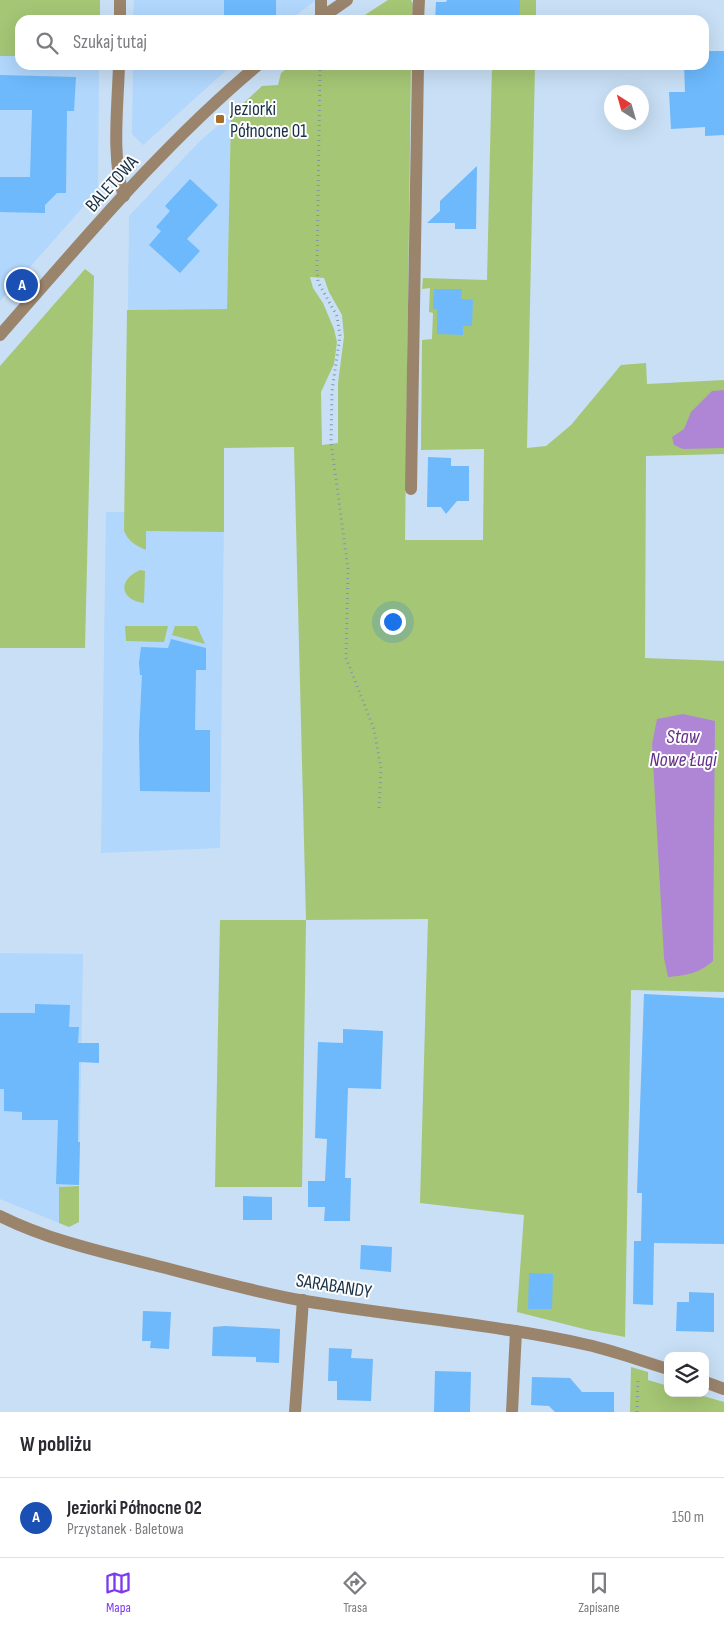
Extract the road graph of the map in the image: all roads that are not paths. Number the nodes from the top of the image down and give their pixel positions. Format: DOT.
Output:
graph roads {
  1 [pos="120,0"];
  2 [pos="321,0"];
  3 [pos="347,0"];
  4 [pos="418,0"];
  5 [pos="120,15"];
  6 [pos="319,15"];
  7 [pos="325,15"];
  8 [pos="418,15"];
  9 [pos="119,70"];
  10 [pos="252,70"];
  11 [pos="418,70"];
  12 [pos="124,196"];
  13 [pos="0,335"];
  14 [pos="411,489"];
  15 [pos="0,1216"];
  16 [pos="303,1300"];
  17 [pos="516,1330"];
  18 [pos="664,1368"];
  19 [pos="709,1383"];
  20 [pos="724,1389"];
  21 [pos="295,1412"];
  22 [pos="512,1412"];
  1 -- 5 [label="street"];
  2 -- 6 [label="street"];
  3 -- 7 [label="street"];
  4 -- 8 [label="street"];
  9 -- 12 [label="street"];
  10 -- 12 [label="street, BALETOWA"];
  11 -- 14 [label="street"];
  12 -- 13 [label="street, BALETOWA"];
  15 -- 16 [label="street, SARABANDY"];
  16 -- 17 [label="street, SARABANDY"];
  16 -- 21 [label="street"];
  17 -- 18 [label="street, SARABANDY"];
  17 -- 22 [label="street"];
  19 -- 20 [label="street"];
}
